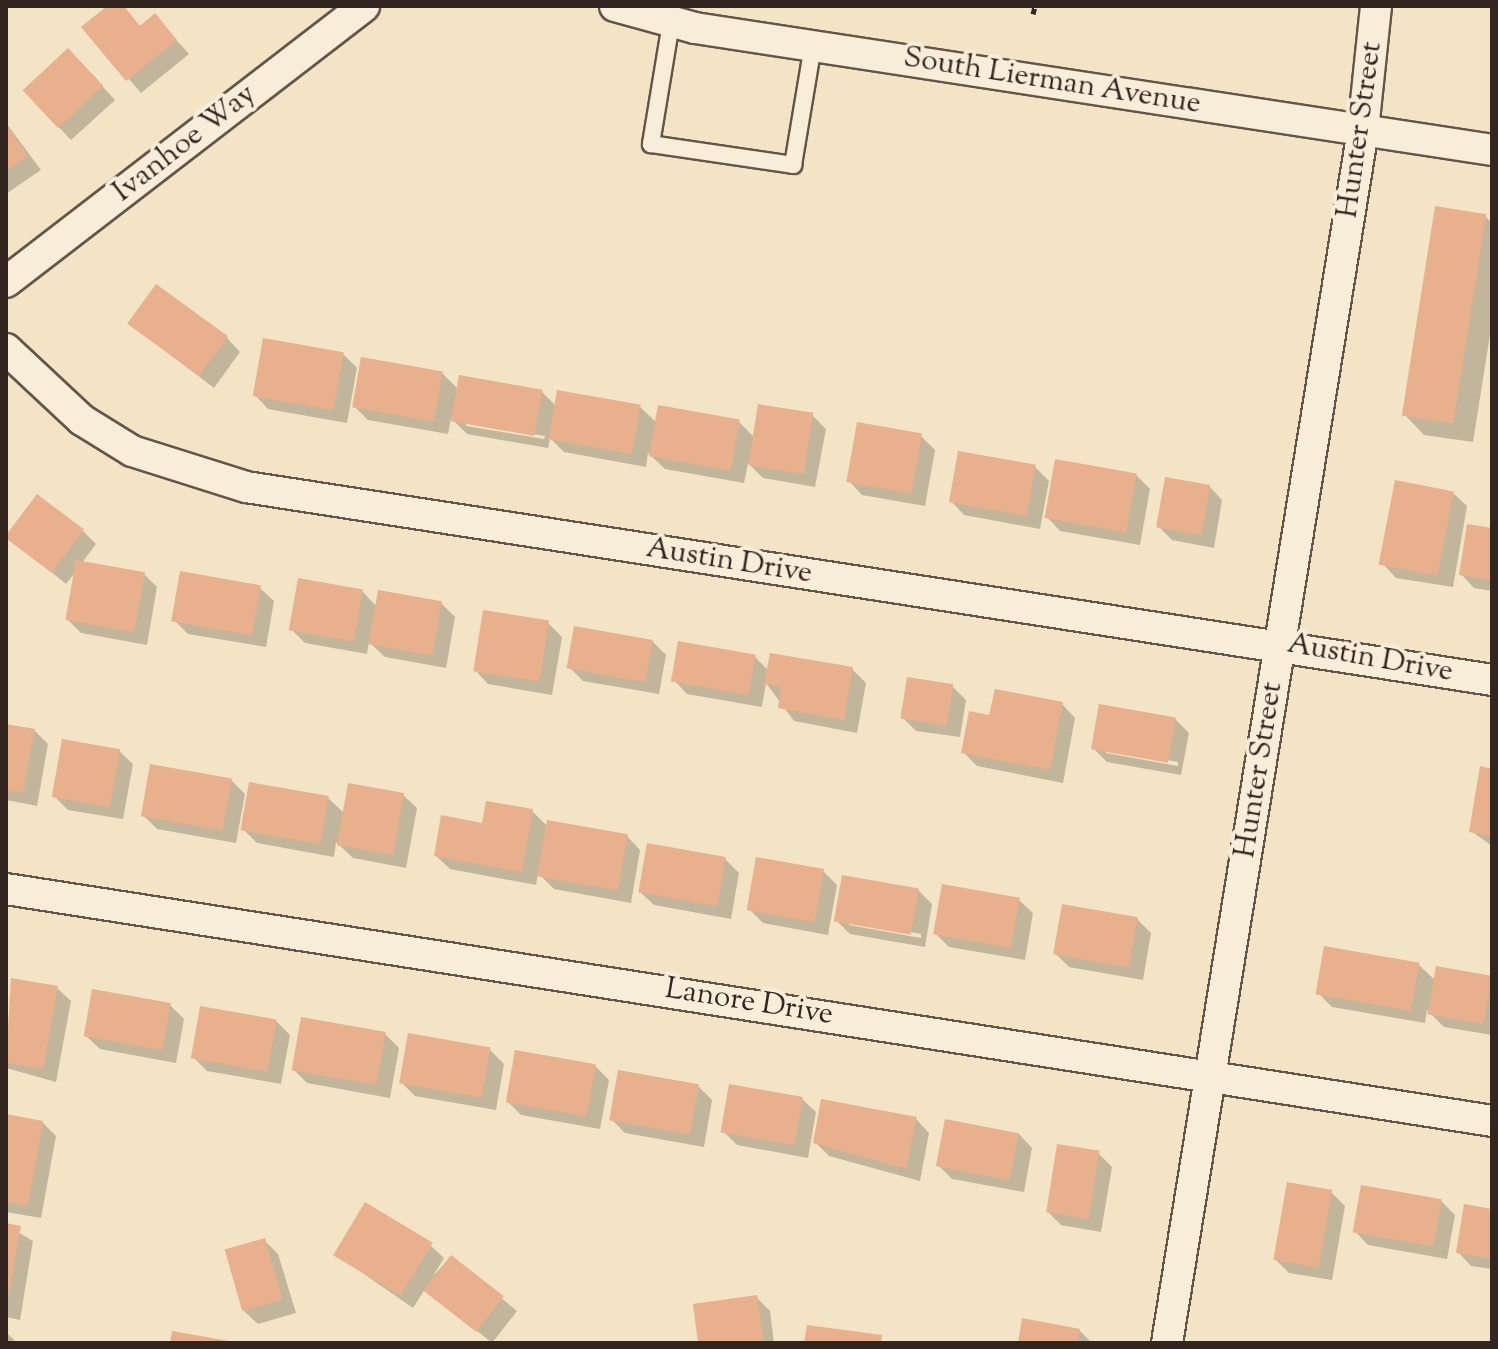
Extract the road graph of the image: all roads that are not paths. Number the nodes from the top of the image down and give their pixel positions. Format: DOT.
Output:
graph roads {
  1 [pos="364,6"];
  2 [pos="615,6"];
  3 [pos="1376,6"];
  4 [pos="671,23"];
  5 [pos="813,45"];
  6 [pos="1363,130"];
  7 [pos="1492,150"];
  8 [pos="6,282"];
  9 [pos="6,349"];
  10 [pos="1280,644"];
  11 [pos="1492,680"];
  12 [pos="6,889"];
  13 [pos="1211,1074"];
  14 [pos="1492,1121"];
  15 [pos="1167,1343"];
  1 -- 8 [label="street, Ivanhoe Way"];
  2 -- 4 [label="street, South Lierman Avenue"];
  3 -- 6 [label="street, Hunter Street"];
  4 -- 5 [label="street, South Lierman Avenue"];
  4 -- 5 [label="lane"];
  5 -- 6 [label="street, South Lierman Avenue"];
  6 -- 7 [label="street, South Lierman Avenue"];
  6 -- 10 [label="street, Hunter Street"];
  9 -- 10 [label="street, Austin Drive"];
  10 -- 11 [label="street, Austin Drive"];
  10 -- 13 [label="street, Hunter Street"];
  12 -- 13 [label="street, Lanore Drive"];
  13 -- 14 [label="street, Lanore Drive"];
  13 -- 15 [label="street, Hunter Street"];
}
